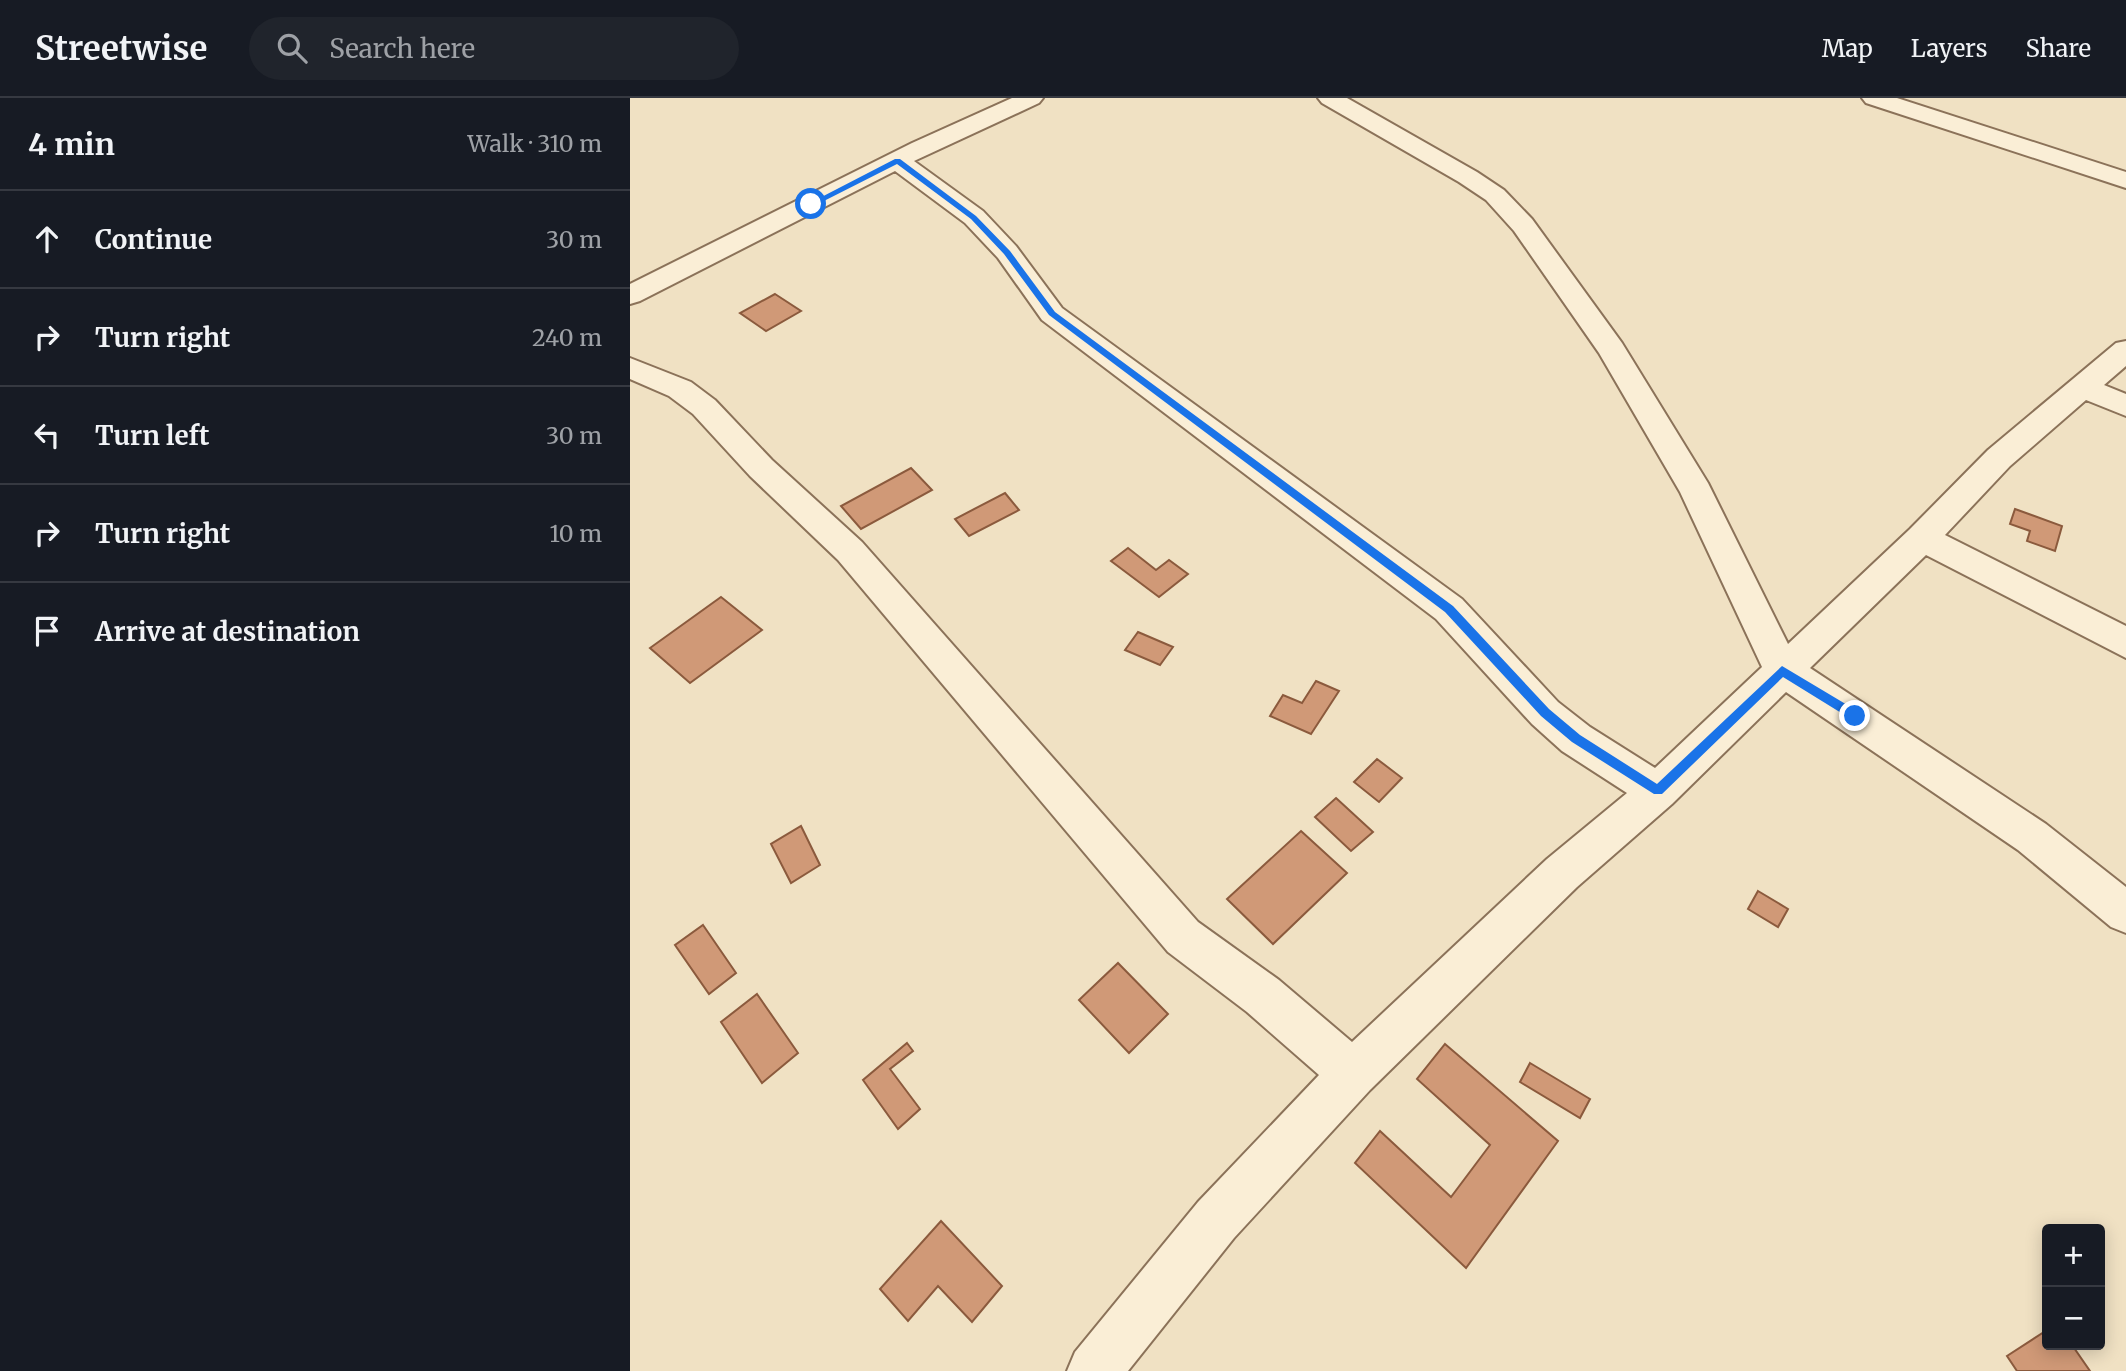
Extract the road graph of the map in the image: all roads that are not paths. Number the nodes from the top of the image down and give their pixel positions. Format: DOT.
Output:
graph roads {
  1 [pos="1031,98"];
  2 [pos="1330,98"];
  3 [pos="1874,98"];
  4 [pos="898,161"];
  5 [pos="2126,180"];
  6 [pos="630,295"];
  7 [pos="2126,350"];
  8 [pos="630,368"];
  9 [pos="2082,387"];
  10 [pos="2126,406"];
  11 [pos="1922,538"];
  12 [pos="2126,643"];
  13 [pos="1782,670"];
  14 [pos="1658,791"];
  15 [pos="2126,913"];
  16 [pos="1353,1073"];
  17 [pos="1094,1371"];
  1 -- 4 [label="street"];
  2 -- 13 [label="street"];
  3 -- 5 [label="street"];
  4 -- 6 [label="street"];
  4 -- 14 [label="street"];
  7 -- 9 [label="street"];
  8 -- 16 [label="street"];
  9 -- 10 [label="street"];
  9 -- 11 [label="street"];
  11 -- 12 [label="street"];
  11 -- 13 [label="street"];
  13 -- 14 [label="street"];
  13 -- 15 [label="street"];
  14 -- 16 [label="street"];
  16 -- 17 [label="street"];
}
